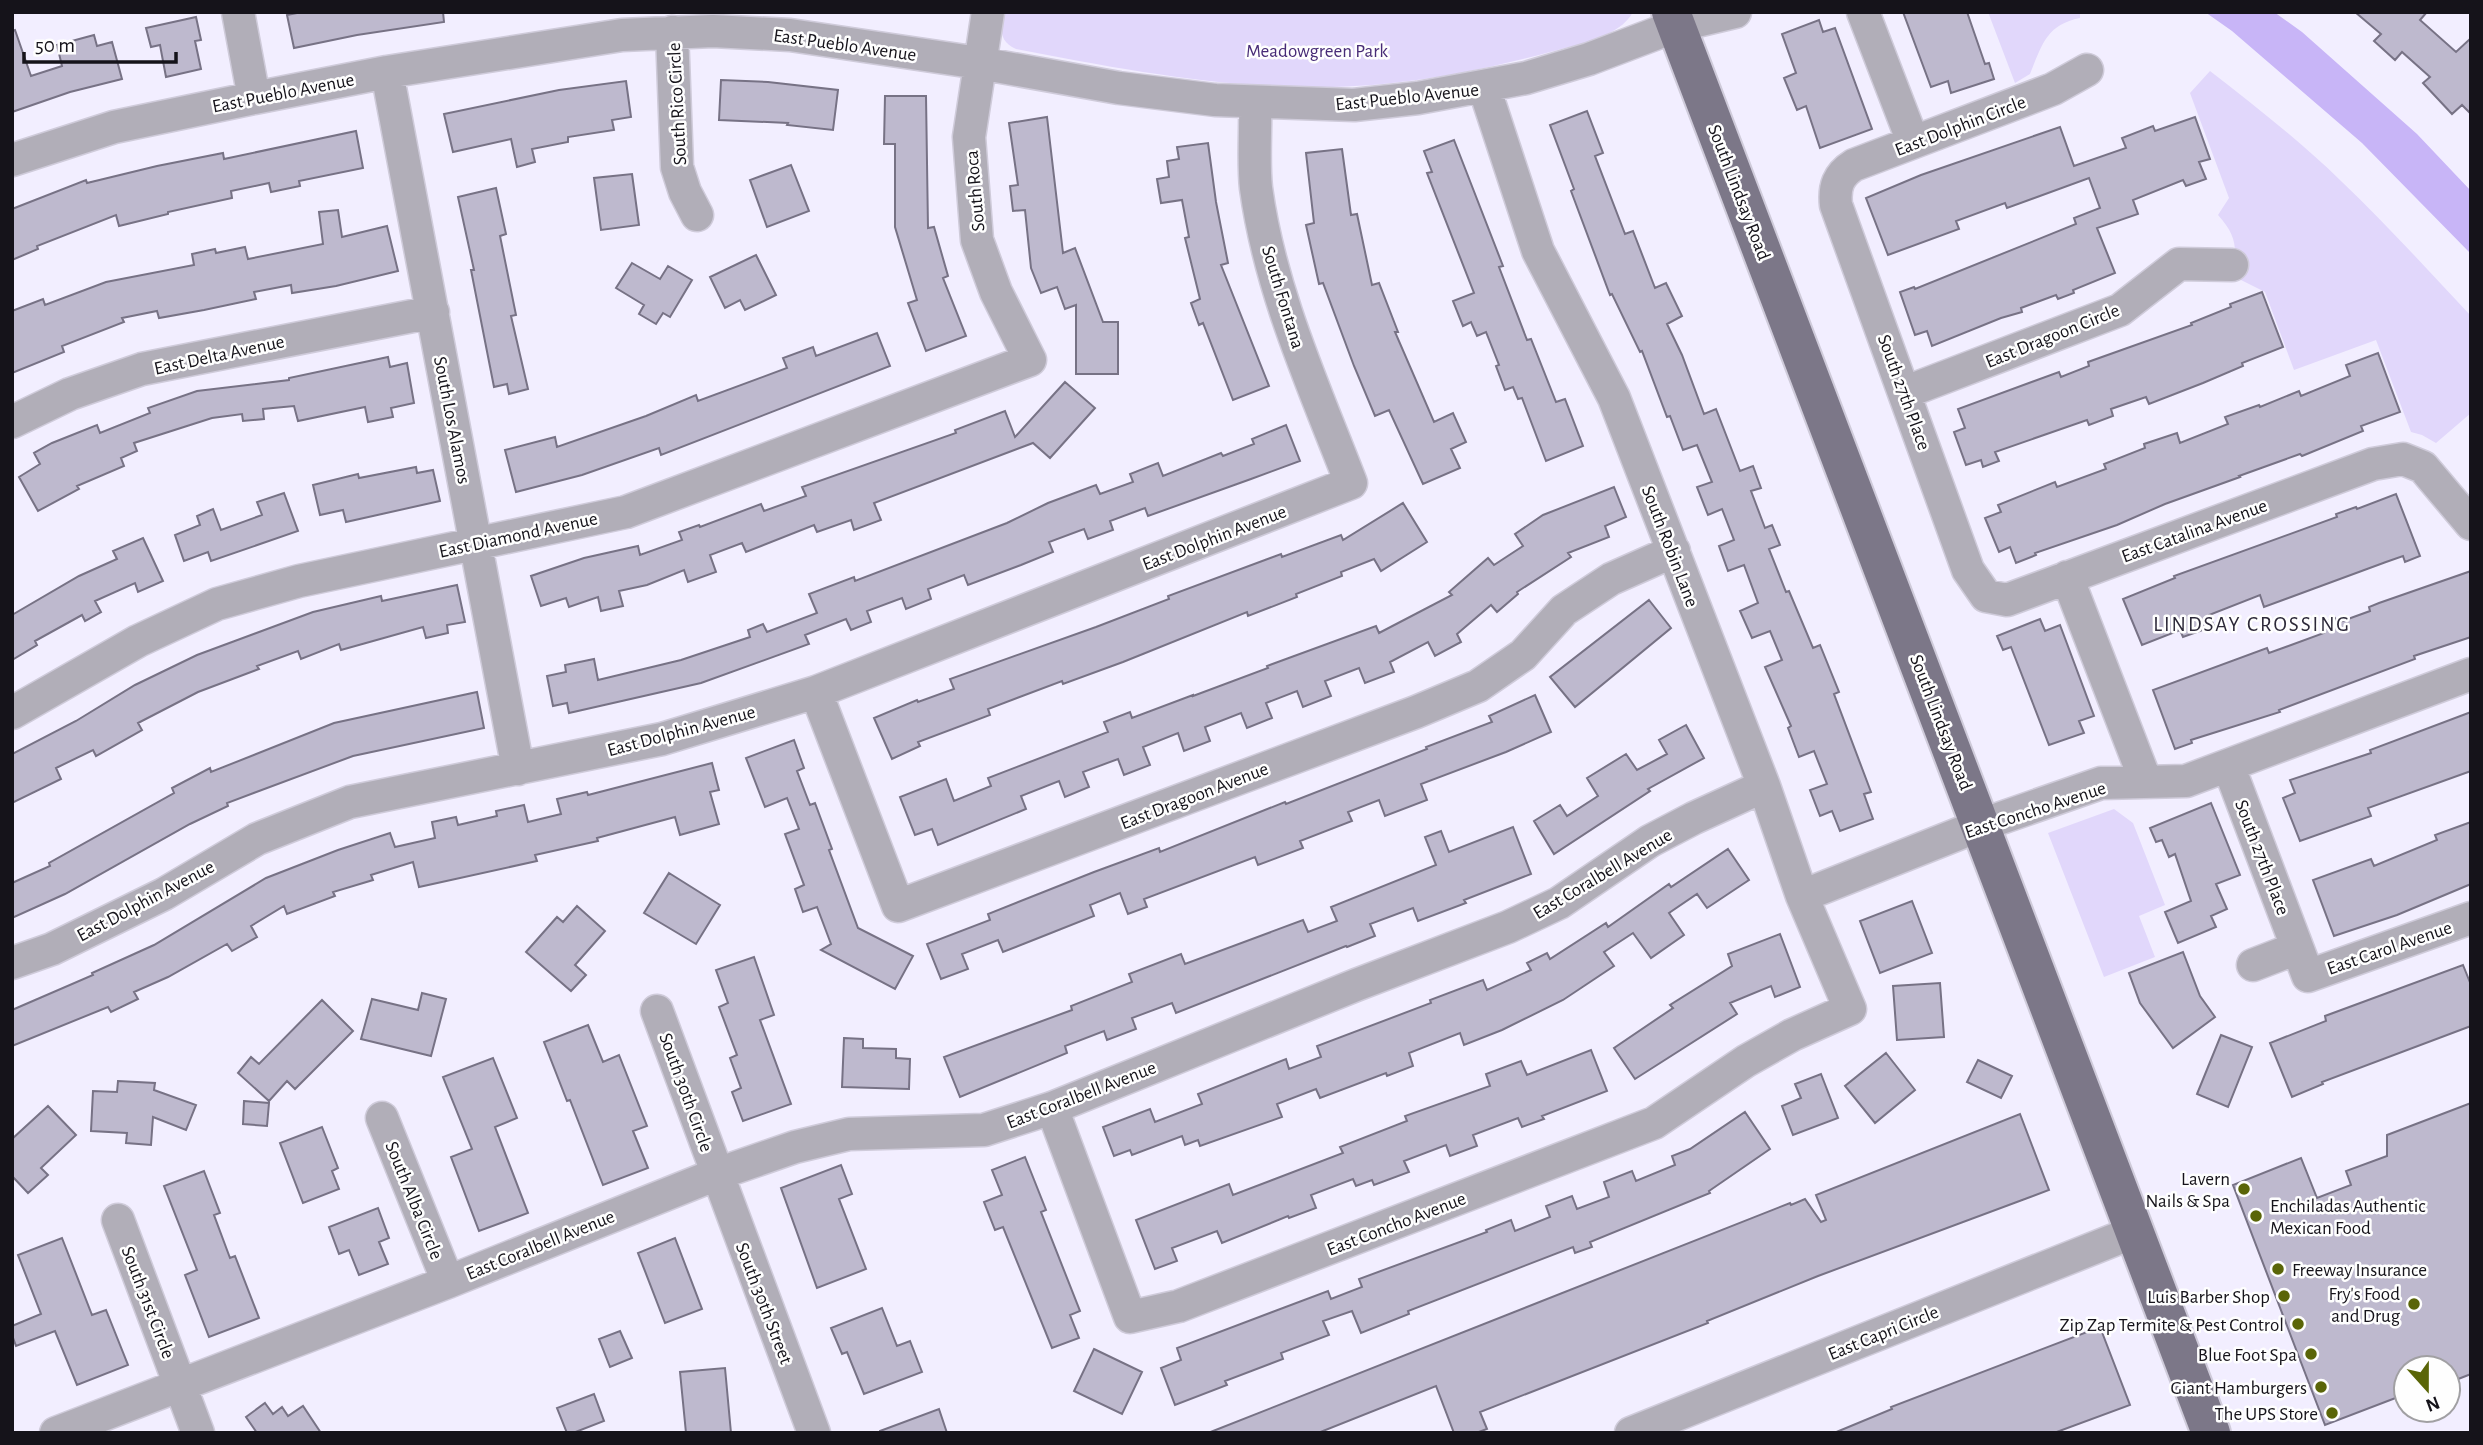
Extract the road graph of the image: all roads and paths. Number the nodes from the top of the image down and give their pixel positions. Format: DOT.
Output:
graph roads {
  1 [pos="238,12"];
  2 [pos="988,12"];
  3 [pos="1735,12"];
  4 [pos="1863,12"];
  5 [pos="1680,17"];
  6 [pos="672,32"];
  7 [pos="979,63"];
  8 [pos="2087,70"];
  9 [pos="387,72"];
  10 [pos="1483,87"];
  11 [pos="254,98"];
  12 [pos="1255,102"];
  13 [pos="1913,142"];
  14 [pos="12,160"];
  15 [pos="1836,183"];
  16 [pos="697,215"];
  17 [pos="2232,265"];
  18 [pos="433,312"];
  19 [pos="1030,360"];
  20 [pos="1906,392"];
  21 [pos="12,422"];
  22 [pos="1351,483"];
  23 [pos="2471,524"];
  24 [pos="476,542"];
  25 [pos="1674,551"];
  26 [pos="2067,577"];
  27 [pos="1986,596"];
  28 [pos="2471,674"];
  29 [pos="816,692"];
  30 [pos="12,713"];
  31 [pos="2229,767"];
  32 [pos="518,769"];
  33 [pos="2146,782"];
  34 [pos="1764,786"];
  35 [pos="1981,825"];
  36 [pos="1802,896"];
  37 [pos="2471,918"];
  38 [pos="2302,962"];
  39 [pos="12,963"];
  40 [pos="2253,965"];
  41 [pos="1850,1009"];
  42 [pos="657,1011"];
  43 [pos="1052,1108"];
  44 [pos="382,1118"];
  45 [pos="717,1174"];
  46 [pos="118,1220"];
  47 [pos="2134,1232"];
  48 [pos="447,1282"];
  49 [pos="180,1385"];
  50 [pos="56,1433"];
  51 [pos="198,1433"];
  52 [pos="814,1433"];
  53 [pos="1631,1433"];
  54 [pos="2211,1433"];
  1 -- 11 [label="street"];
  2 -- 7 [label="street, South Roca"];
  3 -- 5 [label="street, East Pueblo Avenue"];
  4 -- 13 [label="street"];
  5 -- 10 [label="street, East Pueblo Avenue"];
  5 -- 35 [label="main road, South Lindsay Road"];
  6 -- 7 [label="street, East Pueblo Avenue"];
  6 -- 9 [label="street, East Pueblo Avenue"];
  6 -- 16 [label="street, South Rico Circle"];
  7 -- 12 [label="street, East Pueblo Avenue"];
  7 -- 19 [label="street, South Roca"];
  8 -- 13 [label="street, East Dolphin Circle"];
  9 -- 11 [label="street, East Pueblo Avenue"];
  9 -- 18 [label="street, South Los Alamos"];
  10 -- 12 [label="street, East Pueblo Avenue"];
  10 -- 25 [label="street, South Robin Lane"];
  11 -- 14 [label="street, East Pueblo Avenue"];
  12 -- 22 [label="street, South Fontana"];
  13 -- 15 [label="street, East Dolphin Circle"];
  15 -- 20 [label="street, South 27th Place"];
  17 -- 20 [label="street, East Dragoon Circle"];
  18 -- 21 [label="street, East Delta Avenue"];
  18 -- 24 [label="street, South Los Alamos"];
  19 -- 24 [label="street, East Diamond Avenue"];
  20 -- 27 [label="street, South 27th Place"];
  22 -- 29 [label="street, East Dolphin Avenue"];
  23 -- 26 [label="street, East Catalina Avenue"];
  24 -- 30 [label="street, East Diamond Avenue"];
  24 -- 32 [label="street, South Los Alamos"];
  25 -- 29 [label="street, East Dragoon Avenue"];
  25 -- 34 [label="street, South Robin Lane"];
  26 -- 27 [label="street, East Catalina Avenue"];
  26 -- 33 [label="street"];
  28 -- 31 [label="street, East Concho Avenue"];
  29 -- 32 [label="street, East Dolphin Avenue"];
  31 -- 33 [label="street, East Concho Avenue"];
  31 -- 38 [label="street, South 27th Place"];
  32 -- 39 [label="street, East Dolphin Avenue"];
  33 -- 35 [label="street, East Concho Avenue"];
  34 -- 36 [label="street, South Robin Lane"];
  34 -- 43 [label="street, East Coralbell Avenue"];
  35 -- 36 [label="street, East Concho Avenue"];
  35 -- 47 [label="main road, South Lindsay Road"];
  36 -- 41 [label="street, South Robin Lane"];
  37 -- 38 [label="street, East Carol Avenue"];
  38 -- 40 [label="street"];
  41 -- 43 [label="street, East Concho Avenue"];
  42 -- 45 [label="street, South 30th Circle"];
  43 -- 45 [label="street, East Coralbell Avenue"];
  44 -- 48 [label="street, South Alba Circle"];
  45 -- 48 [label="street, East Coralbell Avenue"];
  45 -- 52 [label="street, South 30th Street"];
  46 -- 49 [label="street, South 31st Circle"];
  47 -- 53 [label="street, East Capri Circle"];
  47 -- 54 [label="main road, South Lindsay Road"];
  48 -- 49 [label="street, East Coralbell Avenue"];
  49 -- 50 [label="street, East Coralbell Avenue"];
  49 -- 51 [label="street, South 31st Circle"];
}
